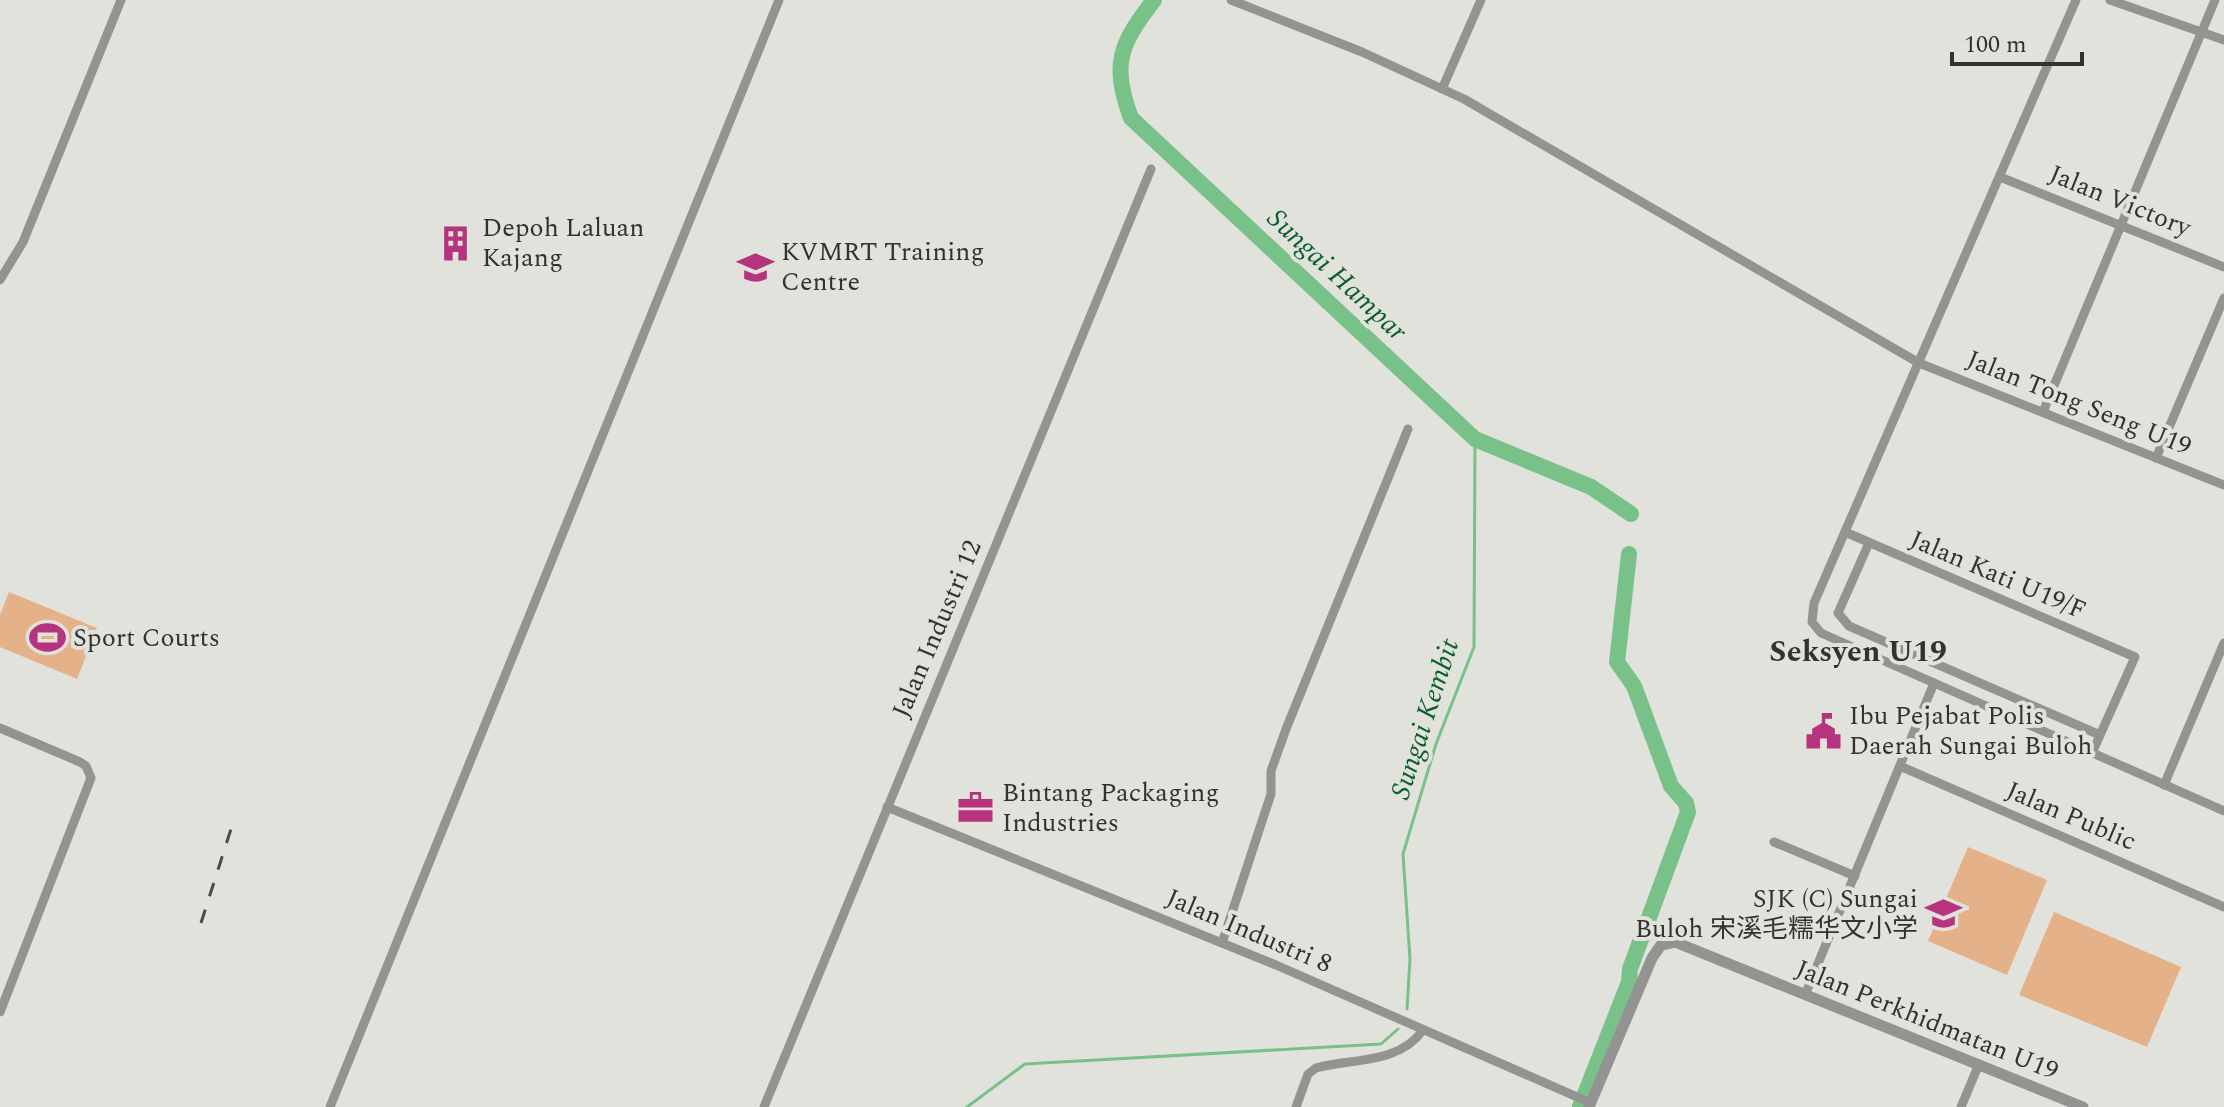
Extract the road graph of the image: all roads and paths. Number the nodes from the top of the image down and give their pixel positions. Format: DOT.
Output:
graph roads {
  1 [pos="121,0"];
  2 [pos="779,0"];
  3 [pos="1231,0"];
  4 [pos="1481,0"];
  5 [pos="2076,0"];
  6 [pos="2110,0"];
  7 [pos="2215,0"];
  8 [pos="2202,32"];
  9 [pos="2224,40"];
  10 [pos="1442,89"];
  11 [pos="1151,169"];
  12 [pos="2000,177"];
  13 [pos="2121,226"];
  14 [pos="2224,267"];
  15 [pos="0,280"];
  16 [pos="2224,298"];
  17 [pos="1919,363"];
  18 [pos="2043,412"];
  19 [pos="1408,429"];
  20 [pos="2156,458"];
  21 [pos="2224,485"];
  22 [pos="1845,532"];
  23 [pos="1869,543"];
  24 [pos="2224,643"];
  25 [pos="1934,683"];
  26 [pos="0,728"];
  27 [pos="2100,735"];
  28 [pos="2092,753"];
  29 [pos="1900,766"];
  30 [pos="2164,785"];
  31 [pos="887,807"];
  32 [pos="2224,811"];
  33 [pos="1774,842"];
  34 [pos="1855,876"];
  35 [pos="2224,907"];
  36 [pos="1222,943"];
  37 [pos="1805,995"];
  38 [pos="0,1012"];
  39 [pos="1423,1030"];
  40 [pos="1979,1064"];
  41 [pos="1590,1104"];
  42 [pos="330,1107"];
  43 [pos="764,1107"];
  44 [pos="1296,1107"];
  45 [pos="1961,1107"];
  46 [pos="2083,1107"];
  1 -- 15 [label="street"];
  2 -- 42 [label="street"];
  3 -- 10 [label="street, Jalan Tong Seng U19"];
  4 -- 10 [label="street"];
  5 -- 12 [label="street"];
  6 -- 8 [label="street"];
  7 -- 8 [label="street"];
  8 -- 9 [label="street"];
  8 -- 13 [label="street"];
  10 -- 17 [label="street, Jalan Tong Seng U19"];
  11 -- 31 [label="street, Jalan Industri 12"];
  12 -- 13 [label="street, Jalan Victory"];
  12 -- 17 [label="street"];
  13 -- 14 [label="street, Jalan Victory"];
  13 -- 18 [label="street"];
  16 -- 20 [label="street"];
  17 -- 18 [label="street, Jalan Tong Seng U19"];
  17 -- 22 [label="street"];
  18 -- 20 [label="street, Jalan Tong Seng U19"];
  19 -- 36 [label="street"];
  20 -- 21 [label="street, Jalan Tong Seng U19"];
  22 -- 23 [label="street, Jalan Kati U19/F"];
  22 -- 25 [label="street"];
  23 -- 27 [label="street"];
  23 -- 27 [label="street, Jalan Kati U19/F"];
  24 -- 30 [label="street"];
  25 -- 28 [label="street"];
  25 -- 29 [label="street"];
  26 -- 38 [label="street"];
  27 -- 28 [label="street"];
  28 -- 30 [label="street"];
  29 -- 34 [label="street"];
  29 -- 35 [label="street, Jalan Public"];
  30 -- 32 [label="street"];
  31 -- 36 [label="street, Jalan Industri 8"];
  31 -- 43 [label="street, Jalan Industri 12"];
  33 -- 34 [label="street"];
  34 -- 37 [label="street"];
  36 -- 39 [label="street, Jalan Industri 8"];
  37 -- 40 [label="street, Jalan Perkhidmatan U19"];
  37 -- 41 [label="street, Jalan Perkhidmatan U19"];
  39 -- 41 [label="street, Jalan Industri 8"];
  39 -- 44 [label="street"];
  40 -- 45 [label="street"];
  40 -- 46 [label="street, Jalan Perkhidmatan U19"];
}
